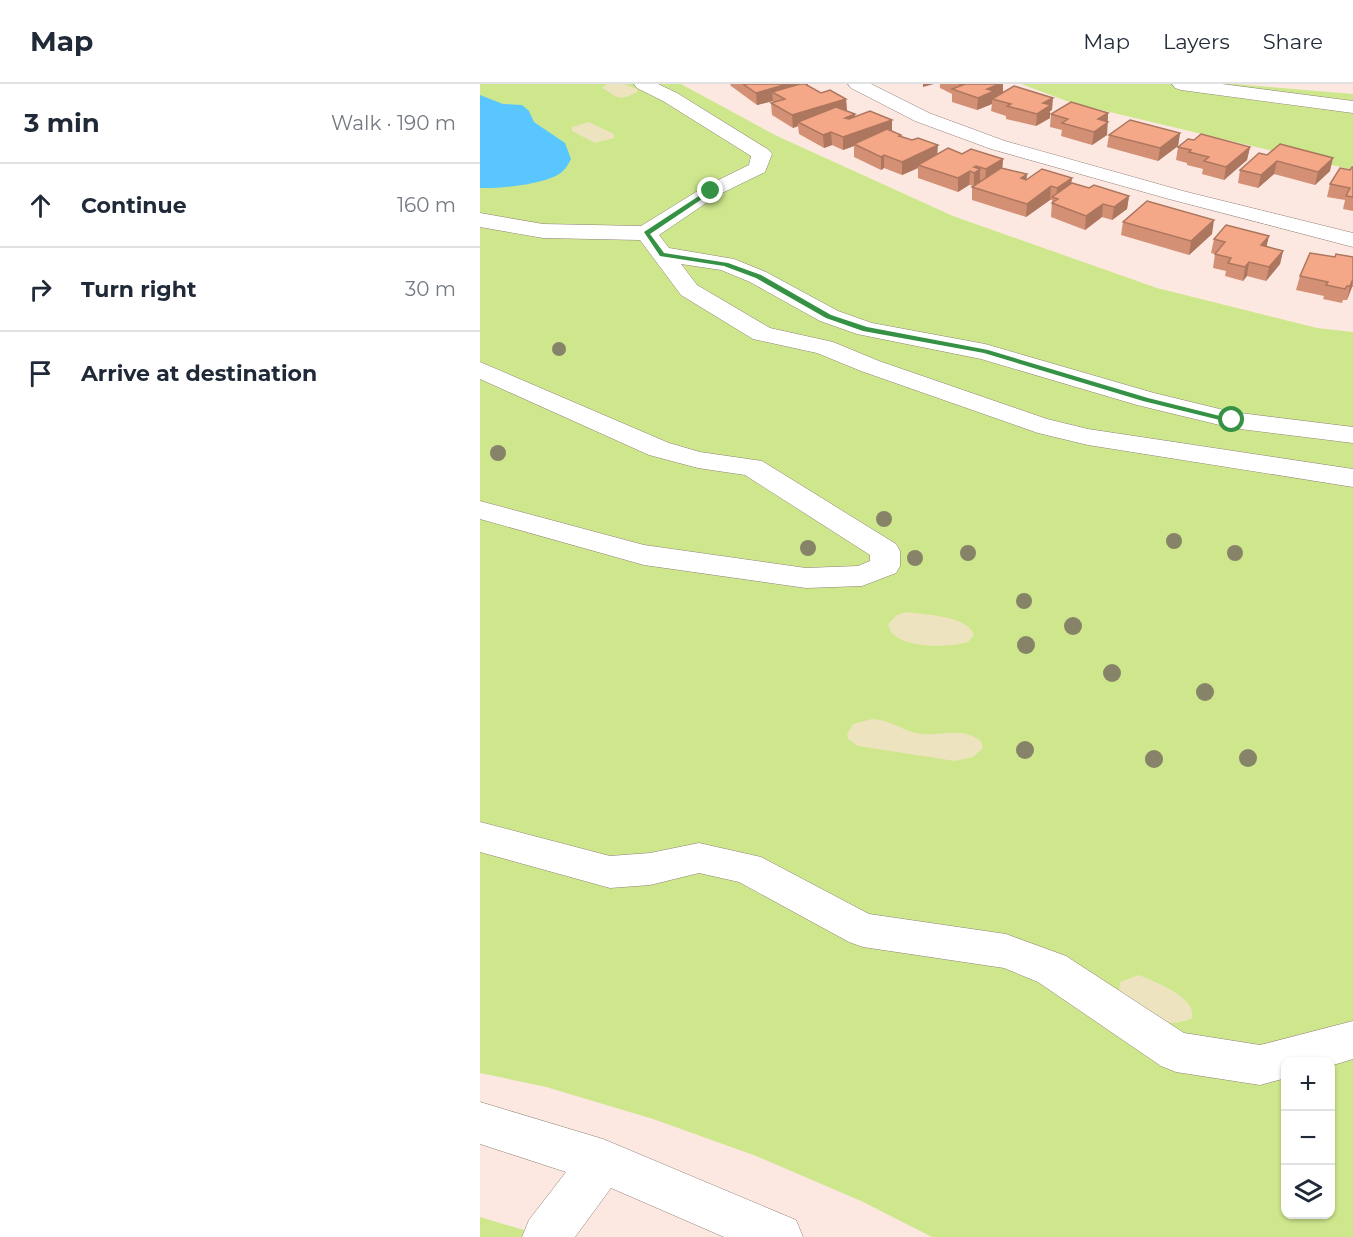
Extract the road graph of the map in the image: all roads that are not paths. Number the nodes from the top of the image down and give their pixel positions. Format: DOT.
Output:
graph roads {
  1 [pos="643,84"];
  2 [pos="857,84"];
  3 [pos="1181,84"];
  4 [pos="1353,107"];
  5 [pos="480,220"];
  6 [pos="646,233"];
  7 [pos="1353,240"];
  8 [pos="662,254"];
  9 [pos="480,370"];
  10 [pos="1353,435"];
  11 [pos="1353,478"];
  12 [pos="480,510"];
  13 [pos="480,837"];
  14 [pos="1353,1040"];
  15 [pos="480,1123"];
  16 [pos="603,1161"];
  17 [pos="546,1237"];
  18 [pos="780,1237"];
  1 -- 6 [label="street"];
  2 -- 7 [label="street"];
  3 -- 4 [label="street"];
  5 -- 6 [label="street"];
  6 -- 8 [label="street"];
  8 -- 10 [label="street"];
  8 -- 11 [label="street"];
  9 -- 12 [label="street"];
  13 -- 14 [label="street"];
  15 -- 16 [label="street"];
  16 -- 17 [label="street"];
  16 -- 18 [label="street"];
}
